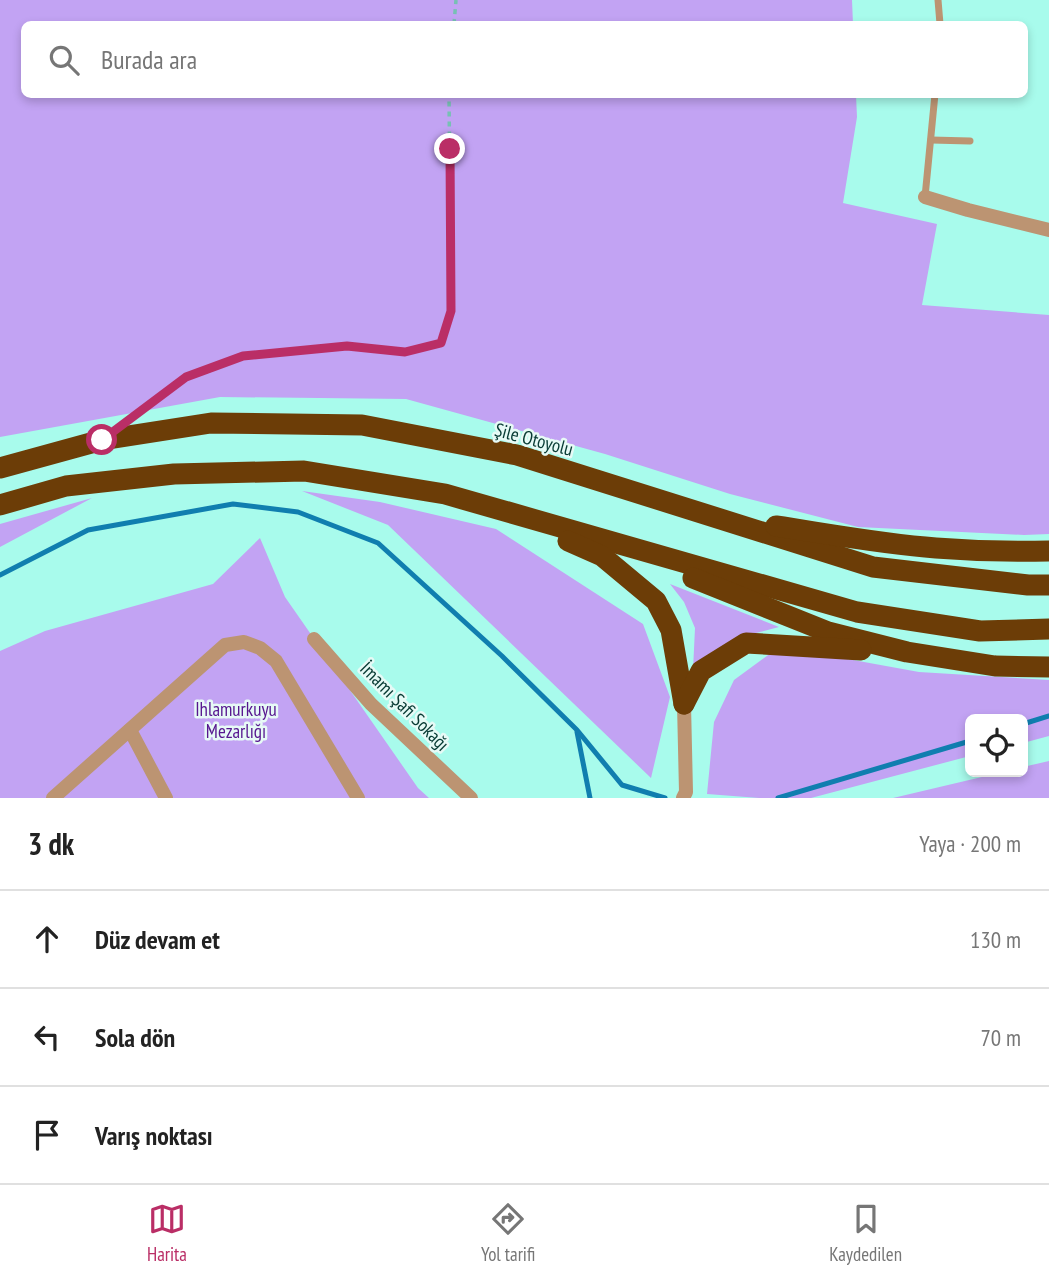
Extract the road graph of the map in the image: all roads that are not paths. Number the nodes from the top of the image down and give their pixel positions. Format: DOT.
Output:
graph roads {
  1 [pos="938,0"];
  2 [pos="940,21"];
  3 [pos="935,98"];
  4 [pos="931,140"];
  5 [pos="970,141"];
  6 [pos="925,197"];
  7 [pos="1049,230"];
  8 [pos="0,468"];
  9 [pos="662,502"];
  10 [pos="0,505"];
  11 [pos="502,511"];
  12 [pos="625,546"];
  13 [pos="1049,551"];
  14 [pos="1049,585"];
  15 [pos="1049,629"];
  16 [pos="314,639"];
  17 [pos="907,652"];
  18 [pos="1049,667"];
  19 [pos="684,704"];
  20 [pos="130,730"];
  21 [pos="684,795"];
  22 [pos="53,798"];
  23 [pos="166,798"];
  24 [pos="358,798"];
  25 [pos="471,798"];
  1 -- 2 [label="lane"];
  3 -- 4 [label="lane"];
  4 -- 5 [label="lane"];
  4 -- 6 [label="lane"];
  6 -- 7 [label="street"];
  8 -- 9 [label="highway, Şile Otoyolu"];
  9 -- 13 [label="highway"];
  9 -- 14 [label="highway, Şile Otoyolu"];
  10 -- 11 [label="highway"];
  11 -- 12 [label="highway"];
  11 -- 19 [label="highway"];
  12 -- 15 [label="highway"];
  12 -- 17 [label="highway"];
  16 -- 25 [label="street, İmamı Şafi Sokağı"];
  17 -- 18 [label="highway"];
  17 -- 19 [label="highway"];
  19 -- 21 [label="street"];
  20 -- 22 [label="street"];
  20 -- 23 [label="street"];
  20 -- 24 [label="street"];
}
